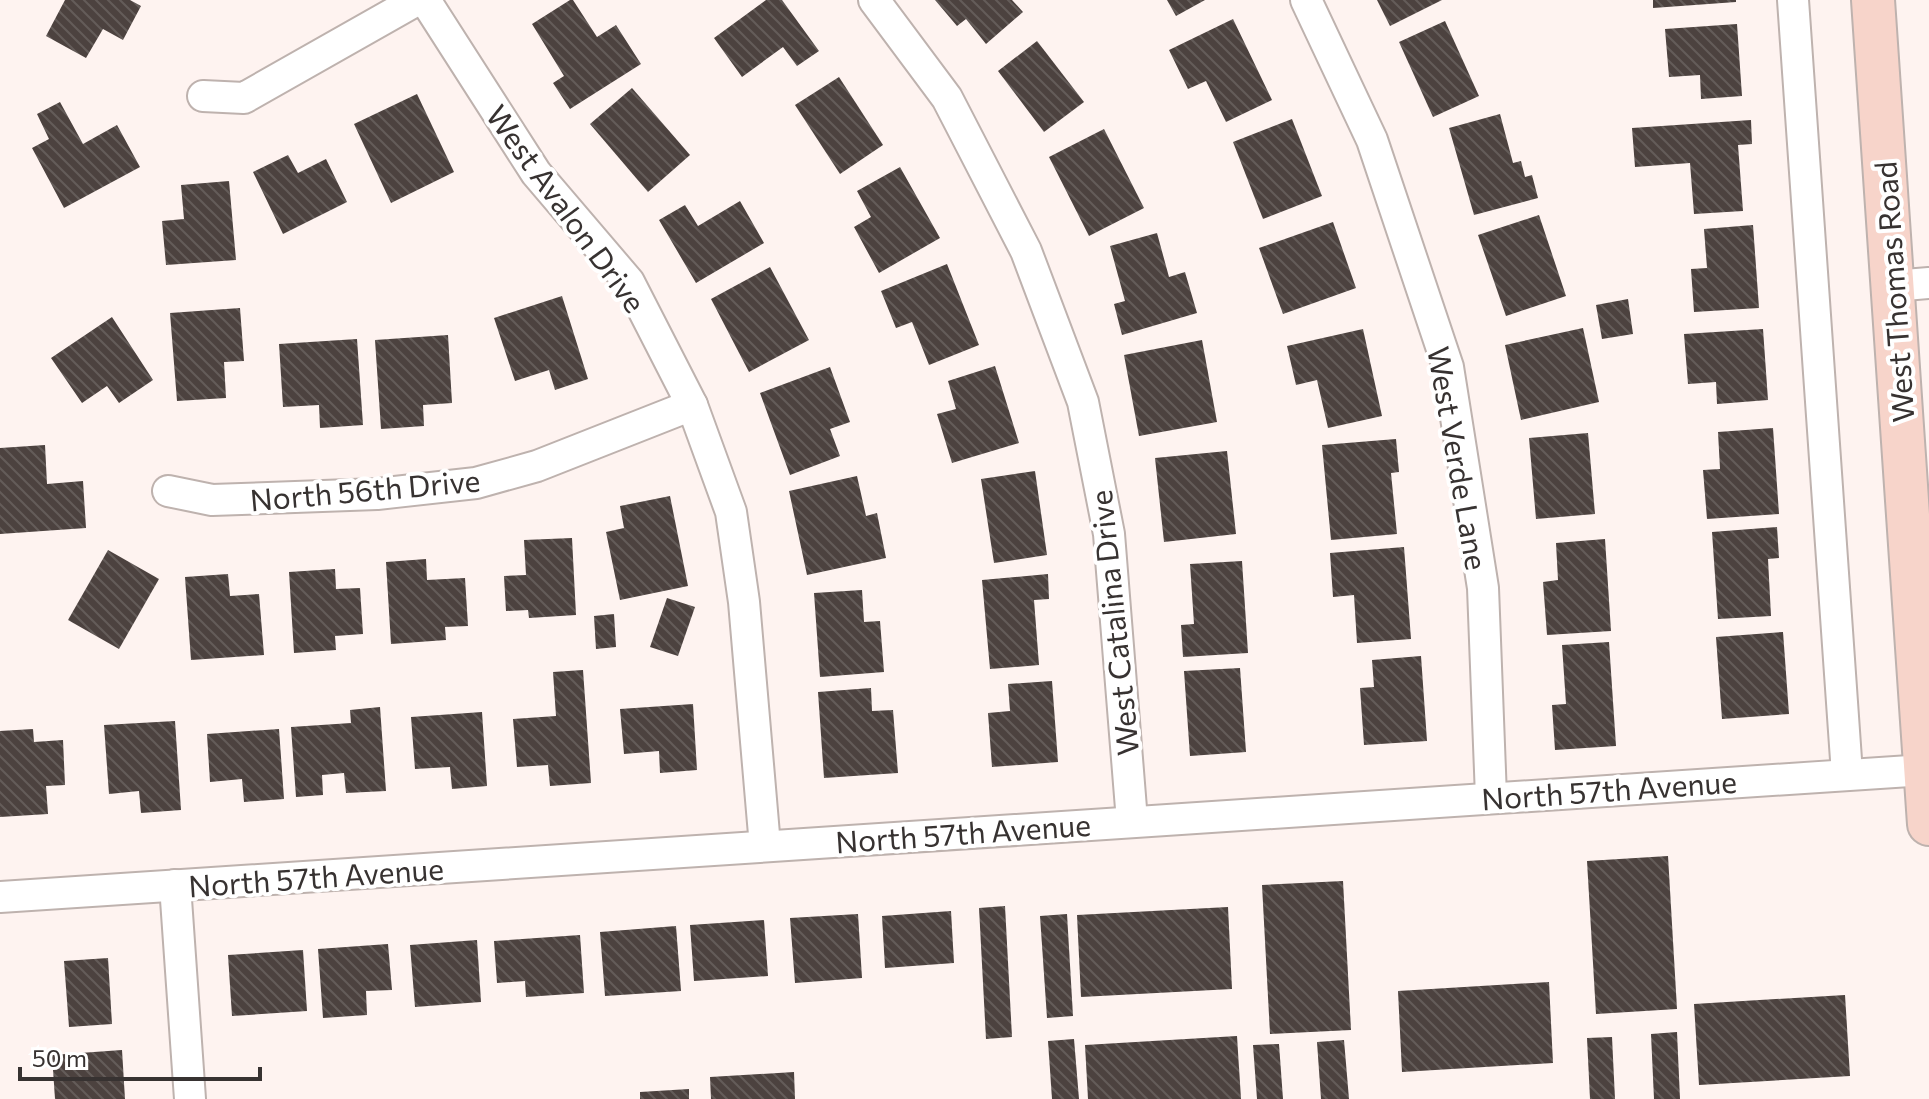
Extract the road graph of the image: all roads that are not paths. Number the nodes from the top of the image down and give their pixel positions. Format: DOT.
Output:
graph roads {
  1 [pos="417,0"];
  2 [pos="425,0"];
  3 [pos="874,0"];
  4 [pos="1306,0"];
  5 [pos="1793,0"];
  6 [pos="1873,0"];
  7 [pos="203,96"];
  8 [pos="1911,284"];
  9 [pos="692,405"];
  10 [pos="168,491"];
  11 [pos="1925,770"];
  12 [pos="1847,774"];
  13 [pos="1491,797"];
  14 [pos="1132,821"];
  15 [pos="1929,824"];
  16 [pos="765,846"];
  17 [pos="175,885"];
  18 [pos="0,897"];
  19 [pos="190,1099"];
  1 -- 7 [label="street"];
  2 -- 9 [label="street, West Avalon Drive"];
  3 -- 14 [label="street, West Catalina Drive"];
  4 -- 13 [label="street, West Verde Lane"];
  5 -- 12 [label="street"];
  6 -- 8 [label="main road, West Thomas Road"];
  8 -- 11 [label="main road, West Thomas Road"];
  9 -- 10 [label="street, North 56th Drive"];
  9 -- 16 [label="street, West Avalon Drive"];
  11 -- 12 [label="street, North 57th Avenue"];
  11 -- 15 [label="main road, West Thomas Road"];
  12 -- 13 [label="street, North 57th Avenue"];
  13 -- 14 [label="street, North 57th Avenue"];
  14 -- 16 [label="street, North 57th Avenue"];
  16 -- 17 [label="street, North 57th Avenue"];
  17 -- 18 [label="street, North 57th Avenue"];
  17 -- 19 [label="street"];
}
